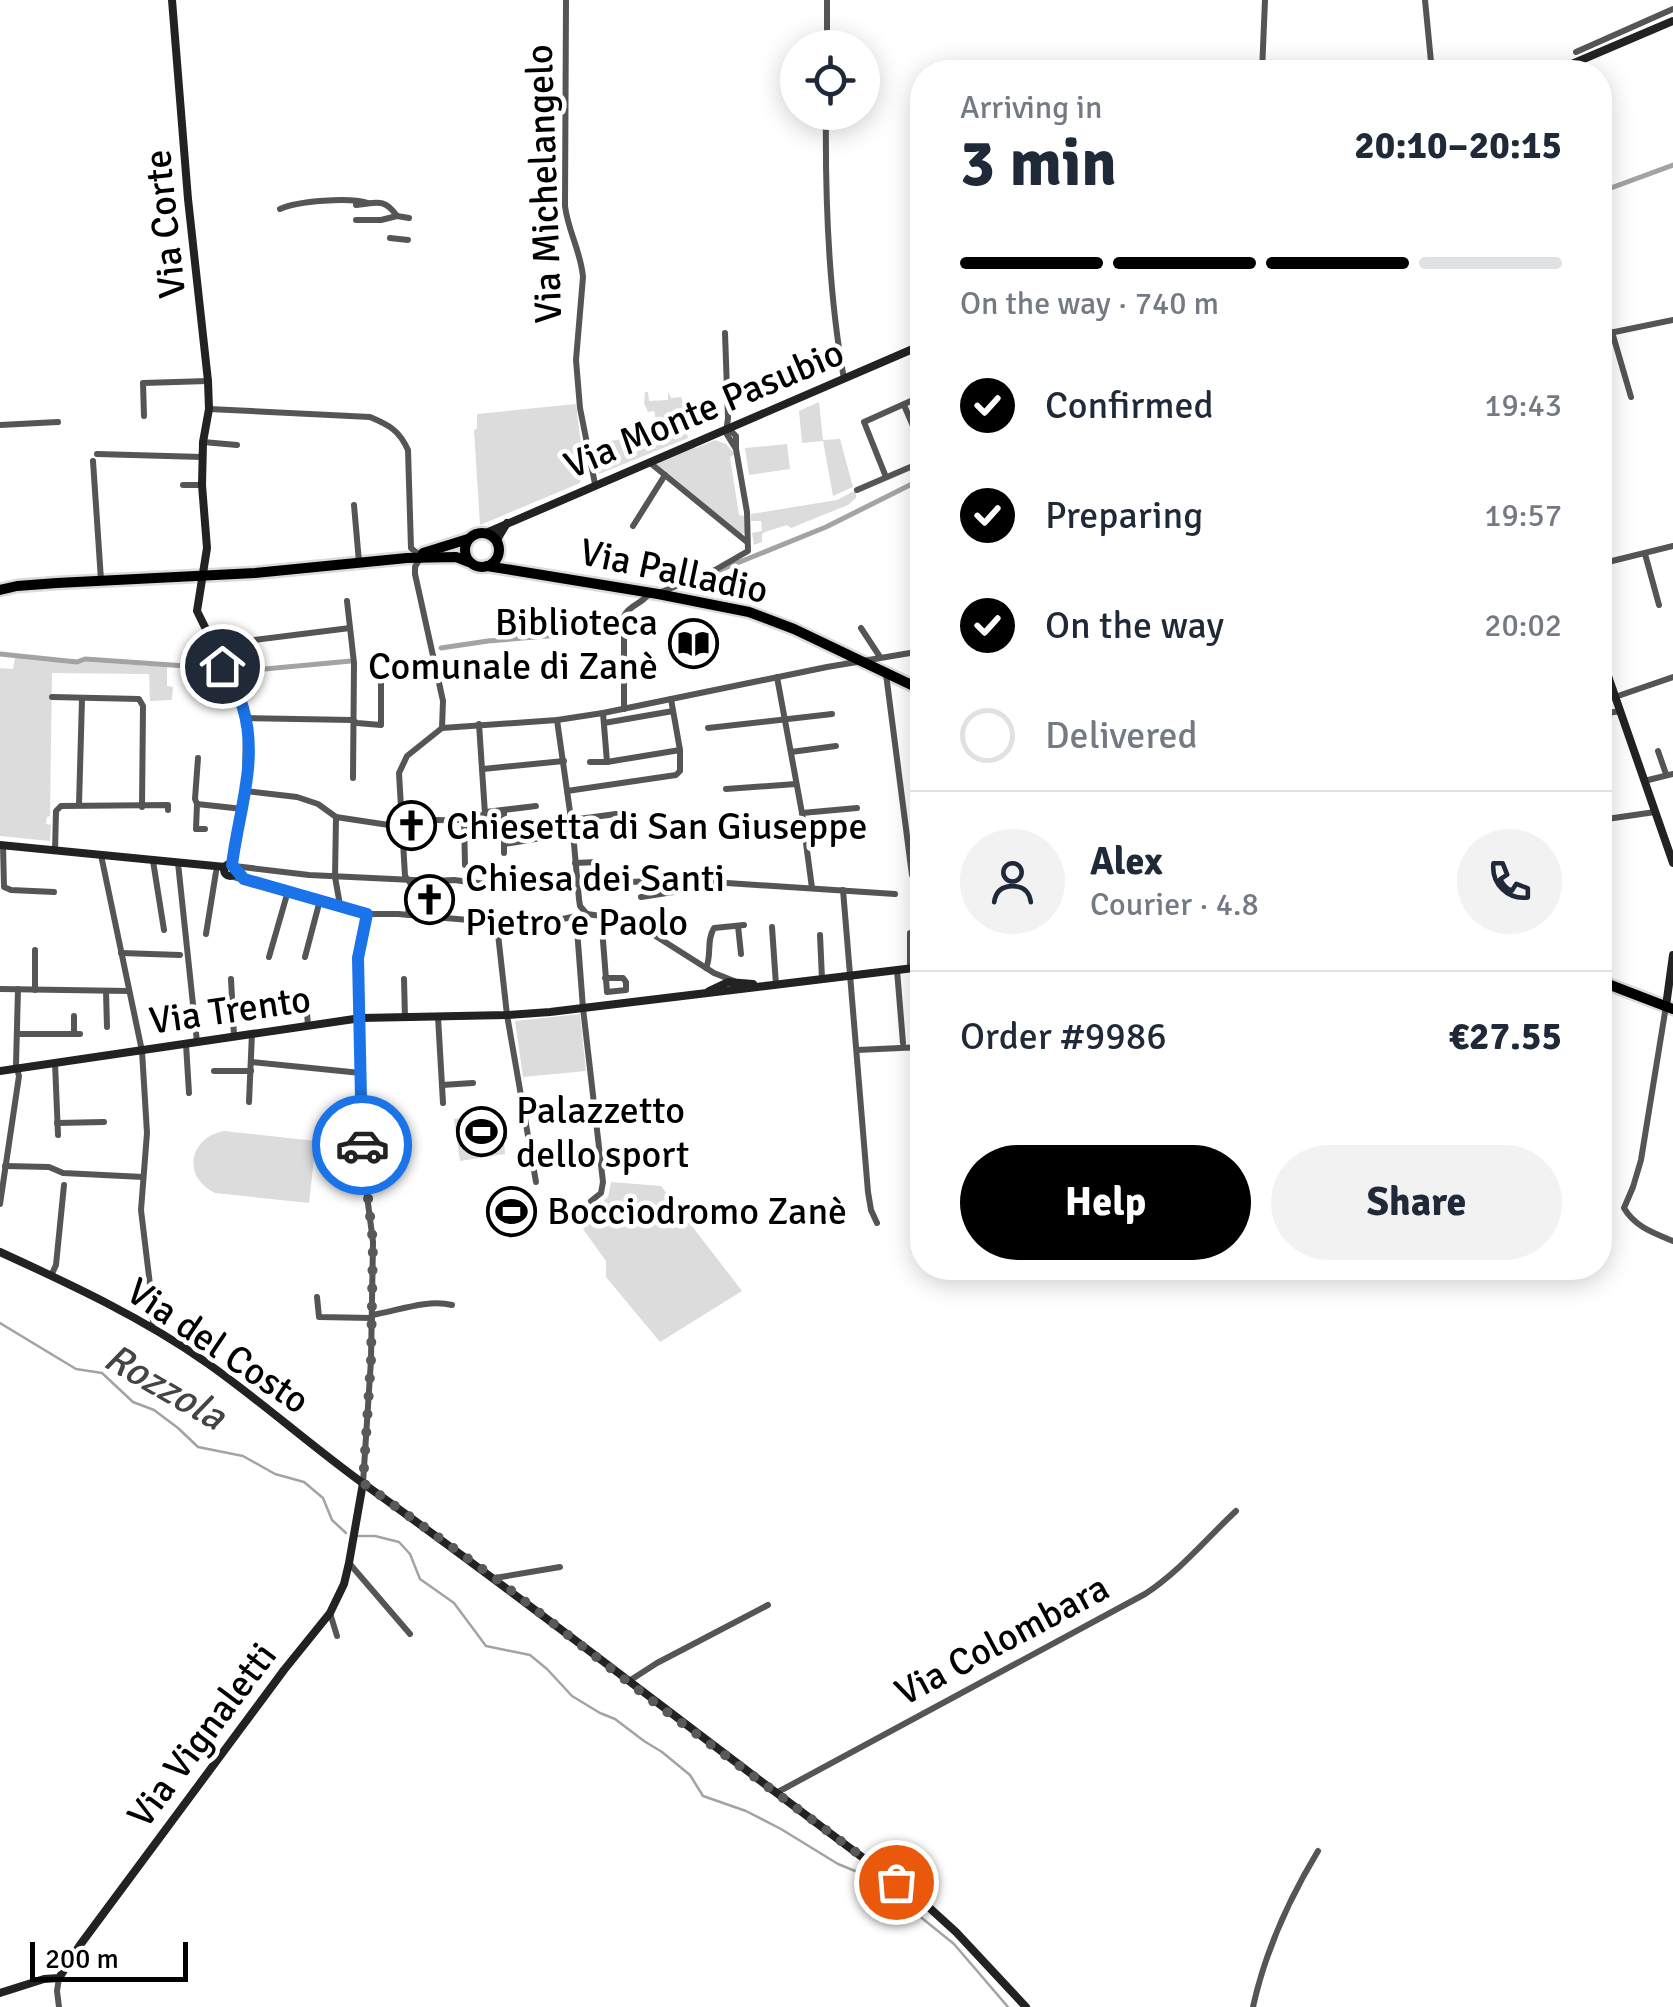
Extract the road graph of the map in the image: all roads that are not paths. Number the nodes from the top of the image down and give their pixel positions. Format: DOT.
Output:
graph roads {
  1 [pos="172,0"];
  2 [pos="566,0"];
  3 [pos="827,0"];
  4 [pos="1265,0"];
  5 [pos="1425,0"];
  6 [pos="1673,9"];
  7 [pos="1673,21"];
  8 [pos="827,30"];
  9 [pos="1576,52"];
  10 [pos="1262,60"];
  11 [pos="1431,60"];
  12 [pos="1581,60"];
  13 [pos="826,130"];
  14 [pos="368,203"];
  15 [pos="356,206"];
  16 [pos="280,208"];
  17 [pos="397,216"];
  18 [pos="408,218"];
  19 [pos="356,220"];
  20 [pos="390,238"];
  21 [pos="408,240"];
  22 [pos="1673,320"];
  23 [pos="1612,332"];
  24 [pos="725,333"];
  25 [pos="910,350"];
  26 [pos="844,379"];
  27 [pos="208,381"];
  28 [pos="1631,397"];
  29 [pos="910,401"];
  30 [pos="904,404"];
  31 [pos="209,409"];
  32 [pos="144,416"];
  33 [pos="910,418"];
  34 [pos="744,421"];
  35 [pos="58,422"];
  36 [pos="0,425"];
  37 [pos="727,428"];
  38 [pos="712,434"];
  39 [pos="732,438"];
  40 [pos="204,442"];
  41 [pos="236,445"];
  42 [pos="202,457"];
  43 [pos="648,462"];
  44 [pos="910,467"];
  45 [pos="666,476"];
  46 [pos="886,477"];
  47 [pos="596,484"];
  48 [pos="183,485"];
  49 [pos="202,485"];
  50 [pos="857,490"];
  51 [pos="354,504"];
  52 [pos="507,523"];
  53 [pos="632,526"];
  54 [pos="486,533"];
  55 [pos="468,539"];
  56 [pos="747,542"];
  57 [pos="1673,546"];
  58 [pos="498,548"];
  59 [pos="448,551"];
  60 [pos="1645,554"];
  61 [pos="416,558"];
  62 [pos="1612,561"];
  63 [pos="360,562"];
  64 [pos="470,562"];
  65 [pos="487,566"];
  66 [pos="520,572"];
  67 [pos="202,577"];
  68 [pos="102,581"];
  69 [pos="24,586"];
  70 [pos="0,590"];
  71 [pos="654,594"];
  72 [pos="0,598"];
  73 [pos="347,600"];
  74 [pos="1659,605"];
  75 [pos="350,628"];
  76 [pos="861,628"];
  77 [pos="213,645"];
  78 [pos="910,653"];
  79 [pos="880,657"];
  80 [pos="860,660"];
  81 [pos="886,672"];
  82 [pos="777,677"];
  83 [pos="1673,677"];
  84 [pos="381,683"];
  85 [pos="910,684"];
  86 [pos="1612,686"];
  87 [pos="52,697"];
  88 [pos="1616,697"];
  89 [pos="82,698"];
  90 [pos="672,699"];
  91 [pos="624,709"];
  92 [pos="673,711"];
  93 [pos="1621,711"];
  94 [pos="1612,712"];
  95 [pos="603,713"];
  96 [pos="832,714"];
  97 [pos="245,718"];
  98 [pos="352,720"];
  99 [pos="557,720"];
  100 [pos="786,720"];
  101 [pos="479,724"];
  102 [pos="604,724"];
  103 [pos="442,728"];
  104 [pos="708,728"];
  105 [pos="836,746"];
  106 [pos="680,750"];
  107 [pos="1658,751"];
  108 [pos="791,752"];
  109 [pos="198,758"];
  110 [pos="564,762"];
  111 [pos="590,762"];
  112 [pos="607,762"];
  113 [pos="483,769"];
  114 [pos="1670,774"];
  115 [pos="353,778"];
  116 [pos="1644,781"];
  117 [pos="796,784"];
  118 [pos="726,789"];
  119 [pos="246,790"];
  120 [pos="567,791"];
  121 [pos="196,804"];
  122 [pos="79,805"];
  123 [pos="536,806"];
  124 [pos="142,807"];
  125 [pos="857,808"];
  126 [pos="242,809"];
  127 [pos="168,810"];
  128 [pos="504,810"];
  129 [pos="486,812"];
  130 [pos="1656,812"];
  131 [pos="802,813"];
  132 [pos="336,817"];
  133 [pos="1612,818"];
  134 [pos="464,819"];
  135 [pos="618,819"];
  136 [pos="571,820"];
  137 [pos="402,823"];
  138 [pos="205,829"];
  139 [pos="573,833"];
  140 [pos="504,844"];
  141 [pos="2,845"];
  142 [pos="55,851"];
  143 [pos="504,853"];
  144 [pos="101,855"];
  145 [pos="910,858"];
  146 [pos="153,861"];
  147 [pos="597,862"];
  148 [pos="1673,863"];
  149 [pos="178,864"];
  150 [pos="576,864"];
  151 [pos="466,865"];
  152 [pos="229,868"];
  153 [pos="335,876"];
  154 [pos="408,880"];
  155 [pos="690,882"];
  156 [pos="577,885"];
  157 [pos="812,888"];
  158 [pos="843,890"];
  159 [pos="288,891"];
  160 [pos="54,892"];
  161 [pos="896,894"];
  162 [pos="641,896"];
  163 [pos="320,900"];
  164 [pos="340,905"];
  165 [pos="580,906"];
  166 [pos="367,914"];
  167 [pos="587,914"];
  168 [pos="408,915"];
  169 [pos="601,915"];
  170 [pos="576,916"];
  171 [pos="565,918"];
  172 [pos="497,925"];
  173 [pos="772,927"];
  174 [pos="164,930"];
  175 [pos="910,933"];
  176 [pos="206,934"];
  177 [pos="820,935"];
  178 [pos="35,950"];
  179 [pos="121,952"];
  180 [pos="741,954"];
  181 [pos="180,955"];
  182 [pos="1673,955"];
  183 [pos="269,957"];
  184 [pos="305,958"];
  185 [pos="910,969"];
  186 [pos="897,970"];
  187 [pos="710,971"];
  188 [pos="849,976"];
  189 [pos="605,978"];
  190 [pos="231,979"];
  191 [pos="404,979"];
  192 [pos="822,979"];
  193 [pos="774,985"];
  194 [pos="738,986"];
  195 [pos="1612,986"];
  196 [pos="723,987"];
  197 [pos="0,989"];
  198 [pos="18,990"];
  199 [pos="34,990"];
  200 [pos="106,990"];
  201 [pos="626,990"];
  202 [pos="129,991"];
  203 [pos="286,997"];
  204 [pos="626,1002"];
  205 [pos="1669,1007"];
  206 [pos="583,1008"];
  207 [pos="506,1015"];
  208 [pos="74,1016"];
  209 [pos="438,1017"];
  210 [pos="361,1018"];
  211 [pos="405,1018"];
  212 [pos="308,1026"];
  213 [pos="106,1028"];
  214 [pos="18,1034"];
  215 [pos="252,1034"];
  216 [pos="234,1036"];
  217 [pos="197,1042"];
  218 [pos="903,1043"];
  219 [pos="186,1044"];
  220 [pos="910,1048"];
  221 [pos="142,1050"];
  222 [pos="857,1050"];
  223 [pos="55,1063"];
  224 [pos="251,1067"];
  225 [pos="18,1069"];
  226 [pos="0,1071"];
  227 [pos="214,1071"];
  228 [pos="361,1072"];
  229 [pos="473,1084"];
  230 [pos="442,1085"];
  231 [pos="189,1093"];
  232 [pos="249,1102"];
  233 [pos="443,1103"];
  234 [pos="104,1122"];
  235 [pos="57,1123"];
  236 [pos="58,1135"];
  237 [pos="3,1168"];
  238 [pos="143,1177"];
  239 [pos="536,1182"];
  240 [pos="64,1185"];
  241 [pos="591,1202"];
  242 [pos="0,1204"];
  243 [pos="877,1223"];
  244 [pos="1673,1242"];
  245 [pos="0,1252"];
  246 [pos="52,1276"];
  247 [pos="317,1297"];
  248 [pos="452,1305"];
  249 [pos="372,1316"];
  250 [pos="150,1327"];
  251 [pos="363,1483"];
  252 [pos="1236,1510"];
  253 [pos="349,1563"];
  254 [pos="560,1568"];
  255 [pos="495,1578"];
  256 [pos="768,1605"];
  257 [pos="330,1614"];
  258 [pos="410,1634"];
  259 [pos="337,1636"];
  260 [pos="629,1681"];
  261 [pos="776,1794"];
  262 [pos="1318,1851"];
  263 [pos="59,1978"];
  264 [pos="0,1993"];
  265 [pos="59,2007"];
  266 [pos="1026,2007"];
  267 [pos="1253,2007"];
  1 -- 27 [label="street, Via Corte"];
  2 -- 47 [label="street, Via Michelangelo"];
  3 -- 8 [label="street"];
  4 -- 10 [label="street"];
  5 -- 11 [label="street"];
  6 -- 9 [label="street"];
  7 -- 12 [label="street"];
  13 -- 26 [label="street"];
  14 -- 15 [label="street"];
  14 -- 16 [label="street"];
  14 -- 17 [label="street"];
  17 -- 18 [label="street"];
  17 -- 19 [label="street"];
  20 -- 21 [label="street"];
  22 -- 23 [label="street"];
  23 -- 28 [label="street"];
  24 -- 37 [label="street"];
  25 -- 26 [label="street, Via Monte Pasubio"];
  26 -- 34 [label="street, Via Monte Pasubio"];
  27 -- 31 [label="street, Via Corte"];
  27 -- 32 [label="street"];
  29 -- 30 [label="street"];
  30 -- 33 [label="street"];
  30 -- 46 [label="street"];
  31 -- 40 [label="street, Via Corte"];
  31 -- 61 [label="street"];
  34 -- 37 [label="street, Via Monte Pasubio"];
  34 -- 39 [label="street"];
  35 -- 36 [label="street"];
  37 -- 38 [label="street, Via Monte Pasubio"];
  37 -- 39 [label="street"];
  38 -- 39 [label="street"];
  38 -- 43 [label="street, Via Monte Pasubio"];
  39 -- 56 [label="street"];
  40 -- 41 [label="street"];
  40 -- 42 [label="street, Via Corte"];
  42 -- 49 [label="street, Via Corte"];
  42 -- 68 [label="street"];
  43 -- 45 [label="street"];
  43 -- 47 [label="street, Via Monte Pasubio"];
  44 -- 46 [label="street"];
  45 -- 53 [label="street"];
  45 -- 56 [label="street"];
  46 -- 50 [label="street"];
  47 -- 52 [label="street, Via Monte Pasubio"];
  48 -- 49 [label="street"];
  49 -- 67 [label="street, Via Corte"];
  51 -- 63 [label="street"];
  52 -- 54 [label="street, Via Monte Pasubio"];
  52 -- 58 [label="street"];
  54 -- 55 [label="main road"];
  54 -- 58 [label="main road"];
  55 -- 59 [label="main road"];
  55 -- 64 [label="main road"];
  56 -- 71 [label="street"];
  57 -- 60 [label="street"];
  58 -- 65 [label="main road"];
  58 -- 66 [label="main road"];
  59 -- 61 [label="main road"];
  59 -- 64 [label="main road"];
  60 -- 62 [label="street"];
  60 -- 74 [label="street"];
  61 -- 63 [label="main road"];
  61 -- 103 [label="street"];
  63 -- 67 [label="main road"];
  64 -- 65 [label="main road"];
  65 -- 66 [label="main road, Via Palladio"];
  66 -- 71 [label="main road, Via Palladio"];
  67 -- 68 [label="main road"];
  67 -- 77 [label="street, Via Corte"];
  68 -- 69 [label="main road"];
  69 -- 70 [label="main road"];
  69 -- 72 [label="main road"];
  71 -- 80 [label="main road, Via Palladio"];
  71 -- 91 [label="street"];
  73 -- 75 [label="street"];
  75 -- 77 [label="street"];
  75 -- 98 [label="street"];
  76 -- 79 [label="street"];
  77 -- 97 [label="street, Via Corte"];
  78 -- 79 [label="street"];
  79 -- 80 [label="street"];
  80 -- 81 [label="main road, Via Palladio"];
  80 -- 82 [label="street"];
  81 -- 85 [label="main road, Via Palladio"];
  81 -- 145 [label="street"];
  82 -- 90 [label="street"];
  82 -- 100 [label="street"];
  83 -- 88 [label="street"];
  84 -- 98 [label="street"];
  86 -- 88 [label="street"];
  87 -- 89 [label="street"];
  88 -- 93 [label="street"];
  89 -- 122 [label="street"];
  89 -- 124 [label="street"];
  90 -- 91 [label="street"];
  90 -- 92 [label="street"];
  91 -- 95 [label="street"];
  92 -- 102 [label="street"];
  92 -- 106 [label="street"];
  93 -- 94 [label="street"];
  93 -- 116 [label="street"];
  95 -- 99 [label="street"];
  95 -- 102 [label="street"];
  96 -- 100 [label="street"];
  97 -- 98 [label="street"];
  97 -- 119 [label="street, Via Corte"];
  98 -- 115 [label="street"];
  99 -- 101 [label="street"];
  99 -- 110 [label="street"];
  100 -- 104 [label="street"];
  100 -- 108 [label="street"];
  101 -- 103 [label="street"];
  101 -- 113 [label="street"];
  102 -- 112 [label="street"];
  103 -- 137 [label="street"];
  105 -- 108 [label="street"];
  106 -- 112 [label="street"];
  106 -- 120 [label="street"];
  107 -- 114 [label="street"];
  108 -- 117 [label="street"];
  109 -- 121 [label="street"];
  110 -- 113 [label="street"];
  110 -- 120 [label="street"];
  111 -- 112 [label="street"];
  113 -- 129 [label="street"];
  114 -- 116 [label="street"];
  116 -- 130 [label="street"];
  117 -- 118 [label="street"];
  117 -- 131 [label="street"];
  119 -- 126 [label="street, Via Corte"];
  119 -- 132 [label="street"];
  120 -- 136 [label="street"];
  121 -- 126 [label="street"];
  121 -- 138 [label="street"];
  122 -- 124 [label="street"];
  122 -- 142 [label="street"];
  123 -- 128 [label="street"];
  124 -- 127 [label="street"];
  125 -- 131 [label="street"];
  126 -- 152 [label="street, Via Corte"];
  128 -- 129 [label="street"];
  128 -- 140 [label="street"];
  129 -- 134 [label="street"];
  130 -- 133 [label="street"];
  130 -- 148 [label="street"];
  131 -- 157 [label="street"];
  132 -- 137 [label="street"];
  132 -- 153 [label="street"];
  134 -- 137 [label="street"];
  134 -- 151 [label="street"];
  135 -- 136 [label="street"];
  136 -- 139 [label="street"];
  137 -- 154 [label="street"];
  139 -- 140 [label="street"];
  139 -- 150 [label="street"];
  140 -- 143 [label="street"];
  141 -- 142 [label="street"];
  141 -- 160 [label="street"];
  142 -- 144 [label="street"];
  144 -- 146 [label="street"];
  144 -- 179 [label="street"];
  146 -- 149 [label="street"];
  146 -- 174 [label="street"];
  147 -- 150 [label="street"];
  149 -- 152 [label="street"];
  149 -- 217 [label="street"];
  150 -- 156 [label="street"];
  152 -- 153 [label="street"];
  152 -- 159 [label="street"];
  152 -- 176 [label="street"];
  153 -- 154 [label="street"];
  153 -- 164 [label="street"];
  154 -- 156 [label="street"];
  154 -- 168 [label="street"];
  155 -- 156 [label="street"];
  155 -- 157 [label="street"];
  155 -- 162 [label="street"];
  156 -- 165 [label="street"];
  157 -- 158 [label="street"];
  158 -- 161 [label="street"];
  158 -- 188 [label="street"];
  159 -- 163 [label="street"];
  159 -- 183 [label="street"];
  163 -- 164 [label="street"];
  163 -- 184 [label="street"];
  164 -- 166 [label="street"];
  165 -- 167 [label="street"];
  165 -- 171 [label="street"];
  166 -- 168 [label="street"];
  166 -- 210 [label="street"];
  167 -- 169 [label="street"];
  167 -- 170 [label="street"];
  168 -- 172 [label="street"];
  169 -- 187 [label="street"];
  169 -- 189 [label="street"];
  170 -- 171 [label="street"];
  170 -- 206 [label="street"];
  171 -- 172 [label="street"];
  172 -- 207 [label="street"];
  173 -- 193 [label="street"];
  175 -- 185 [label="street"];
  177 -- 192 [label="street"];
  178 -- 199 [label="street"];
  179 -- 181 [label="street"];
  179 -- 202 [label="street"];
  180 -- 187 [label="street"];
  182 -- 205 [label="street"];
  185 -- 186 [label="street, Via Trento"];
  186 -- 188 [label="street, Via Trento"];
  186 -- 218 [label="street"];
  187 -- 194 [label="street"];
  187 -- 196 [label="street"];
  188 -- 192 [label="street, Via Trento"];
  188 -- 222 [label="street"];
  189 -- 201 [label="street"];
  189 -- 201 [label="street"];
  190 -- 216 [label="street"];
  191 -- 211 [label="street"];
  192 -- 193 [label="street, Via Trento"];
  193 -- 194 [label="street, Via Trento"];
  194 -- 196 [label="street, Via Trento"];
  195 -- 205 [label="main road"];
  196 -- 204 [label="street, Via Trento"];
  197 -- 198 [label="street"];
  198 -- 199 [label="street"];
  198 -- 214 [label="street"];
  199 -- 200 [label="street"];
  200 -- 202 [label="street"];
  200 -- 213 [label="street"];
  201 -- 204 [label="street"];
  202 -- 221 [label="street"];
  203 -- 212 [label="street"];
  204 -- 206 [label="street, Via Trento"];
  205 -- 244 [label="street"];
  206 -- 207 [label="street, Via Trento"];
  206 -- 241 [label="street"];
  207 -- 209 [label="street, Via Trento"];
  207 -- 239 [label="street"];
  208 -- 214 [label="street"];
  209 -- 211 [label="street, Via Trento"];
  209 -- 230 [label="street"];
  210 -- 211 [label="street, Via Trento"];
  210 -- 212 [label="street, Via Trento"];
  210 -- 228 [label="street"];
  212 -- 215 [label="street, Via Trento"];
  214 -- 225 [label="street"];
  215 -- 216 [label="street, Via Trento"];
  215 -- 224 [label="street"];
  216 -- 217 [label="street, Via Trento"];
  217 -- 219 [label="street, Via Trento"];
  219 -- 221 [label="street, Via Trento"];
  219 -- 231 [label="street"];
  220 -- 222 [label="street"];
  221 -- 223 [label="street, Via Trento"];
  221 -- 238 [label="street"];
  222 -- 243 [label="street"];
  223 -- 225 [label="street, Via Trento"];
  223 -- 235 [label="street"];
  224 -- 227 [label="street"];
  224 -- 228 [label="street"];
  224 -- 232 [label="street"];
  225 -- 226 [label="street, Via Trento"];
  225 -- 237 [label="street"];
  228 -- 249 [label="street"];
  229 -- 230 [label="street"];
  230 -- 233 [label="street"];
  234 -- 235 [label="street"];
  235 -- 236 [label="street"];
  237 -- 238 [label="street"];
  237 -- 242 [label="street"];
  238 -- 250 [label="street"];
  240 -- 246 [label="street"];
  245 -- 246 [label="street, Via del Costo"];
  246 -- 250 [label="street, Via del Costo"];
  247 -- 249 [label="street"];
  248 -- 249 [label="street"];
  249 -- 251 [label="street"];
  250 -- 251 [label="street, Via del Costo"];
  251 -- 253 [label="street, Via Vignaletti"];
  251 -- 255 [label="street, Via del Costo"];
  252 -- 261 [label="street, Via Colombara"];
  253 -- 257 [label="street, Via Vignaletti"];
  253 -- 258 [label="street"];
  254 -- 255 [label="street"];
  255 -- 260 [label="street, Via del Costo"];
  256 -- 260 [label="street"];
  257 -- 259 [label="street"];
  257 -- 263 [label="street, Via Vignaletti"];
  260 -- 261 [label="street, Via del Costo"];
  261 -- 266 [label="street, Via del Costo"];
  262 -- 267 [label="street"];
  263 -- 264 [label="street"];
  263 -- 265 [label="street"];
}
